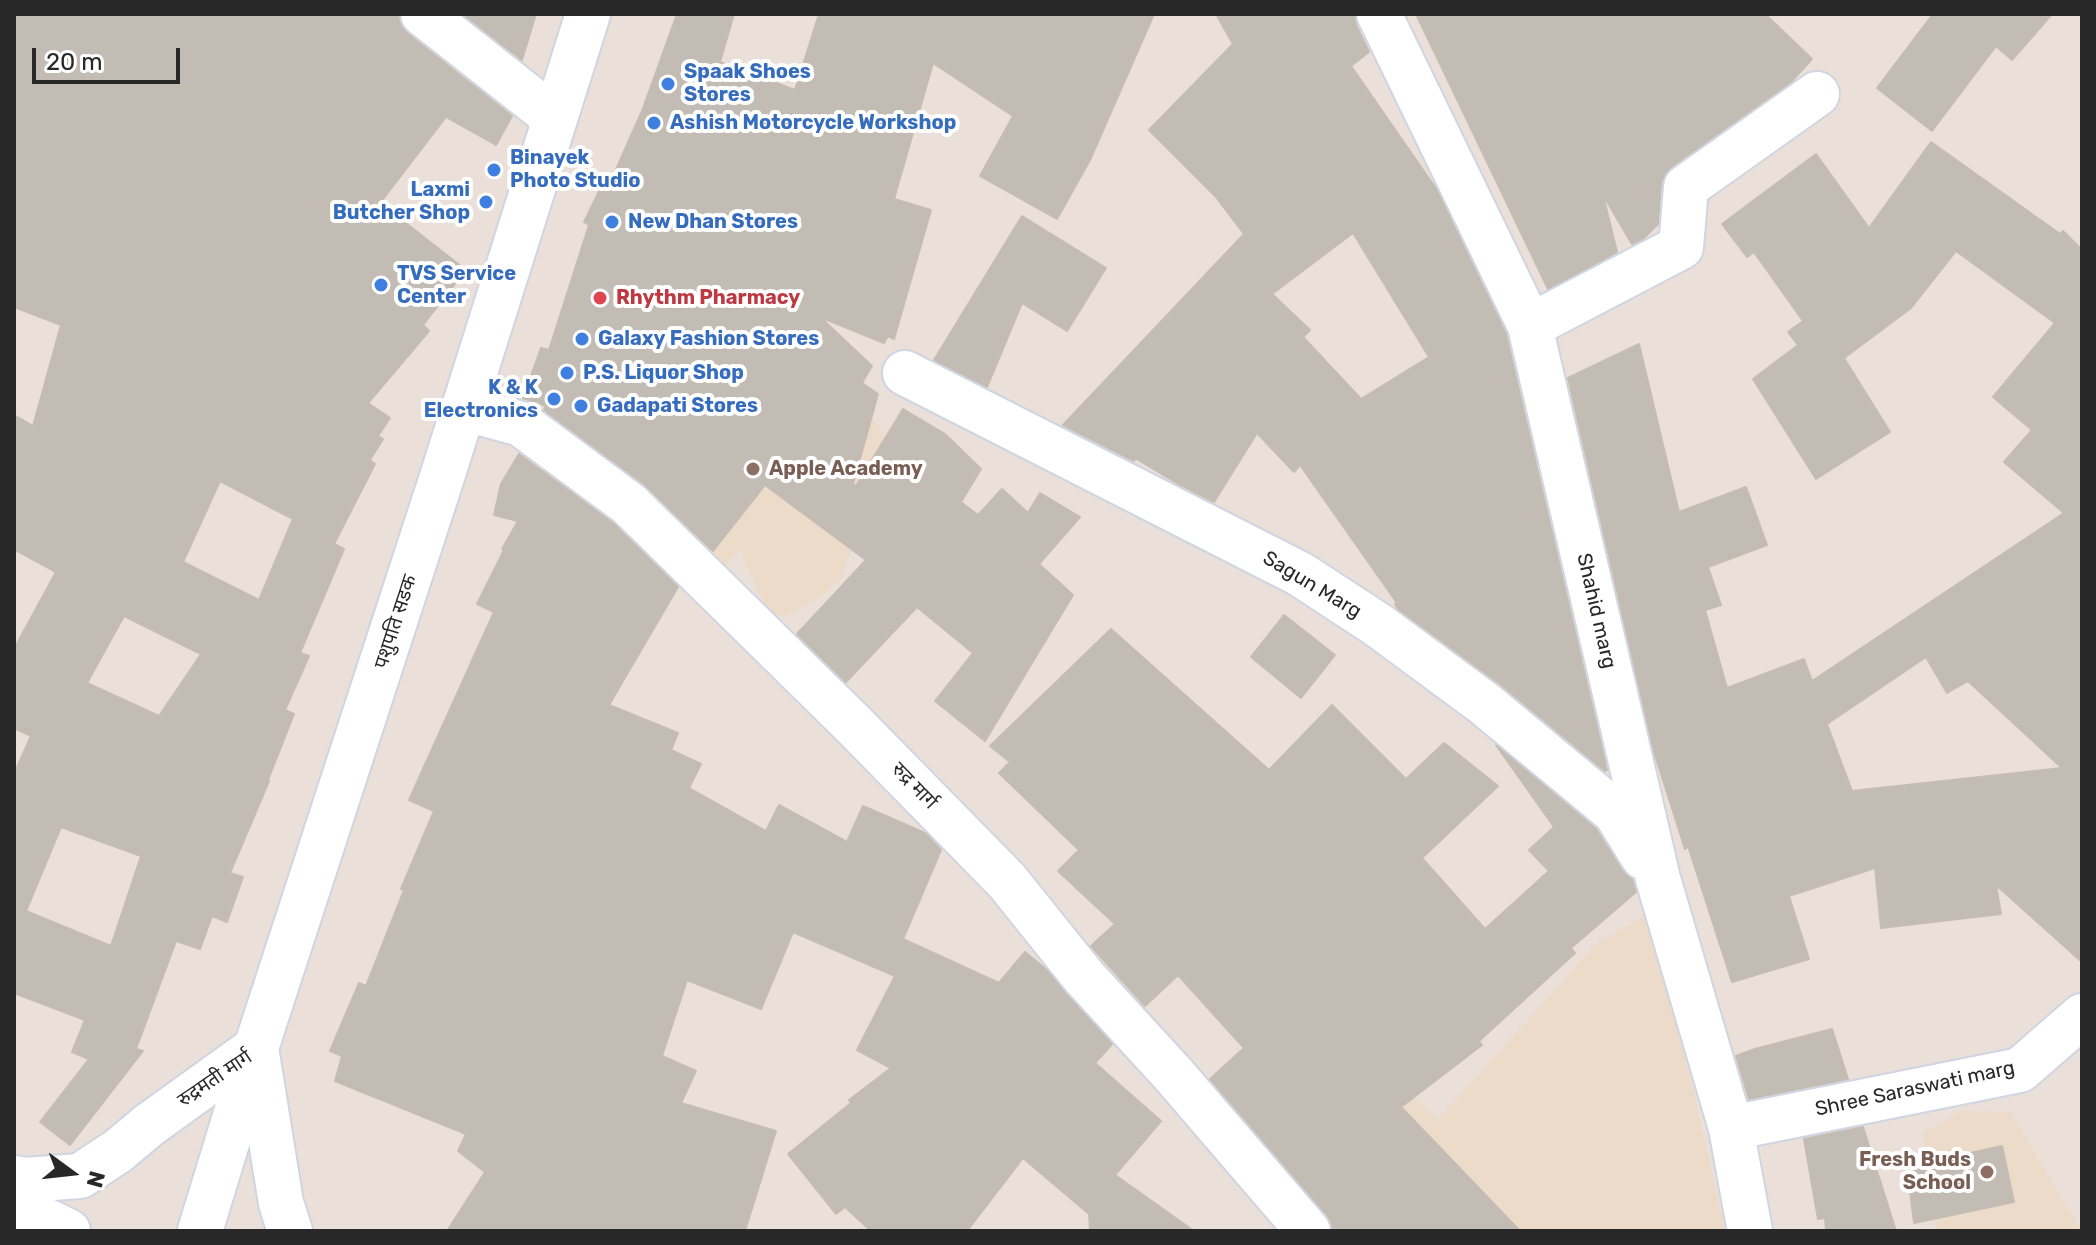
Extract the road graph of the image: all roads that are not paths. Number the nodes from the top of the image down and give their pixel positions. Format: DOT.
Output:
graph roads {
  1 [pos="423,14"];
  2 [pos="588,14"];
  3 [pos="1379,14"];
  4 [pos="1817,94"];
  5 [pos="555,118"];
  6 [pos="1530,326"];
  7 [pos="905,373"];
  8 [pos="463,408"];
  9 [pos="1658,879"];
  10 [pos="2082,1016"];
  11 [pos="256,1048"];
  12 [pos="1731,1128"];
  13 [pos="14,1178"];
  14 [pos="14,1205"];
  15 [pos="200,1230"];
  16 [pos="68,1231"];
  17 [pos="290,1231"];
  18 [pos="1308,1231"];
  19 [pos="1750,1231"];
  1 -- 5 [label="street"];
  2 -- 5 [label="street, पशुपति सडक"];
  3 -- 6 [label="street, Shahid marg"];
  4 -- 6 [label="street"];
  5 -- 8 [label="street, पशुपति सडक"];
  6 -- 9 [label="street, Shahid marg"];
  7 -- 9 [label="street, Sagun Marg"];
  8 -- 11 [label="street, पशुपति सडक"];
  8 -- 18 [label="street, रुद्र मार्ग"];
  9 -- 12 [label="street, Shahid marg"];
  10 -- 12 [label="street, Shree Saraswati marg"];
  11 -- 13 [label="street, रुद्रमती मार्ग"];
  11 -- 15 [label="street, पशुपति सडक"];
  11 -- 17 [label="street, रुद्रमती मार्ग"];
  12 -- 19 [label="street, Shahid marg"];
  14 -- 16 [label="street"];
}
